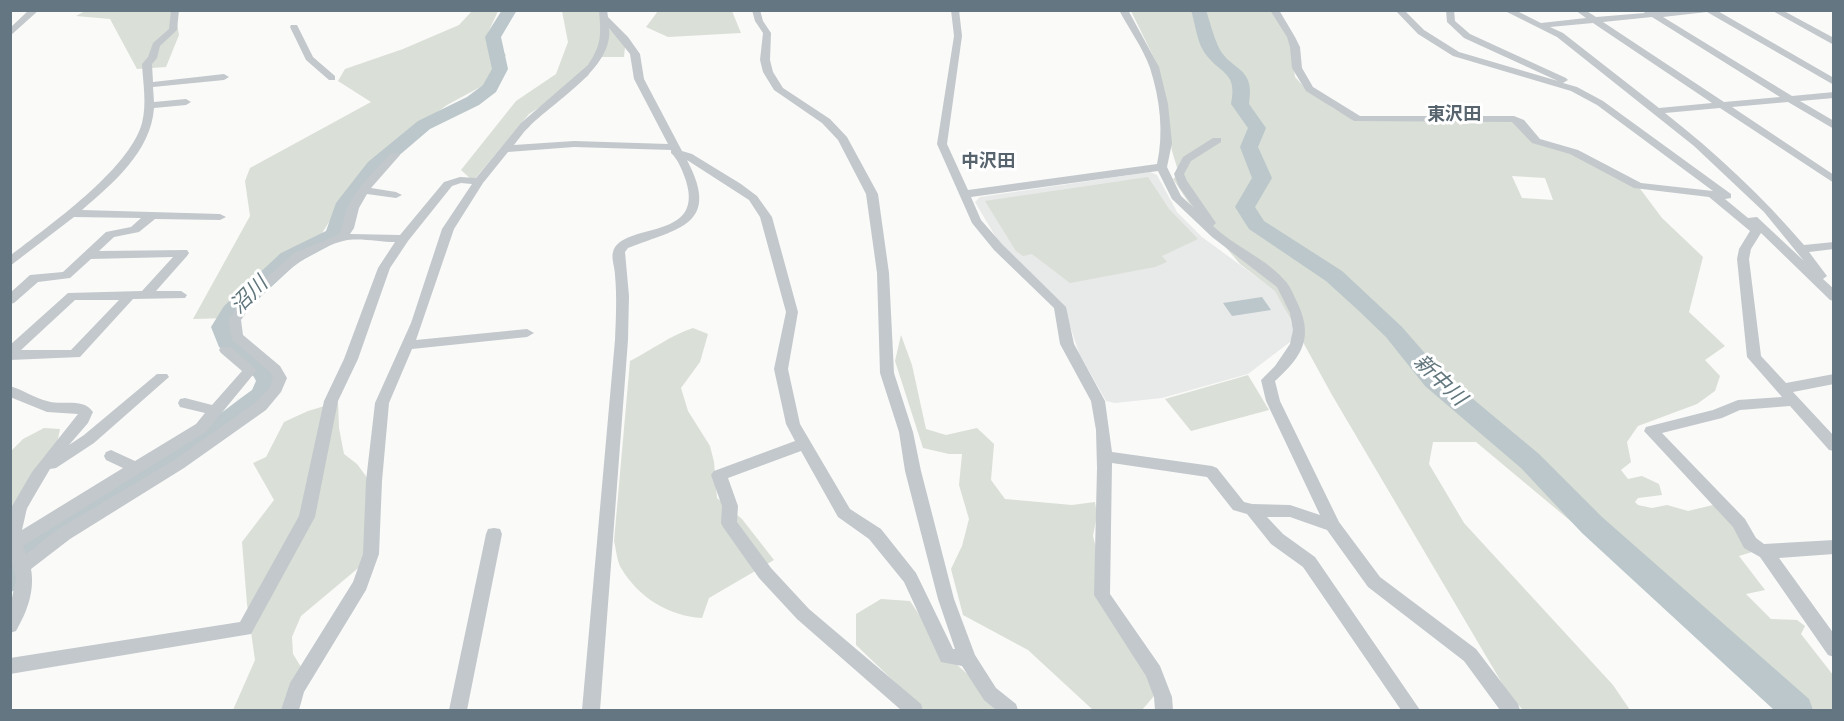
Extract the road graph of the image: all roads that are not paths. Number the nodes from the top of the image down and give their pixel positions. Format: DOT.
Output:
graph roads {
  1 [pos="35,10"];
  2 [pos="175,10"];
  3 [pos="756,10"];
  4 [pos="955,10"];
  5 [pos="1123,10"];
  6 [pos="1274,10"];
  7 [pos="1399,10"];
  8 [pos="1450,10"];
  9 [pos="1507,10"];
  10 [pos="1579,10"];
  11 [pos="1708,10"];
  12 [pos="1775,10"];
  13 [pos="1650,13"];
  14 [pos="604,15"];
  15 [pos="1594,20"];
  16 [pos="1541,25"];
  17 [pos="294,27"];
  18 [pos="10,33"];
  19 [pos="1833,42"];
  20 [pos="224,77"];
  21 [pos="332,78"];
  22 [pos="1833,82"];
  23 [pos="147,85"];
  24 [pos="1574,89"];
  25 [pos="1833,95"];
  26 [pos="1789,99"];
  27 [pos="186,102"];
  28 [pos="1721,106"];
  29 [pos="148,107"];
  30 [pos="1658,111"];
  31 [pos="1833,126"];
  32 [pos="1217,140"];
  33 [pos="505,149"];
  34 [pos="674,150"];
  35 [pos="395,155"];
  36 [pos="1162,167"];
  37 [pos="1833,180"];
  38 [pos="479,181"];
  39 [pos="364,190"];
  40 [pos="965,194"];
  41 [pos="396,195"];
  42 [pos="69,213"];
  43 [pos="152,215"];
  44 [pos="220,217"];
  45 [pos="1760,230"];
  46 [pos="1216,235"];
  47 [pos="342,237"];
  48 [pos="402,239"];
  49 [pos="1833,245"];
  50 [pos="1802,249"];
  51 [pos="89,255"];
  52 [pos="10,262"];
  53 [pos="1823,286"];
  54 [pos="181,295"];
  55 [pos="129,296"];
  56 [pos="145,296"];
  57 [pos="1833,297"];
  58 [pos="10,300"];
  59 [pos="527,333"];
  60 [pos="406,345"];
  61 [pos="226,350"];
  62 [pos="10,354"];
  63 [pos="162,378"];
  64 [pos="1833,379"];
  65 [pos="10,391"];
  66 [pos="1787,395"];
  67 [pos="185,403"];
  68 [pos="216,411"];
  69 [pos="803,444"];
  70 [pos="1833,446"];
  71 [pos="111,456"];
  72 [pos="1104,456"];
  73 [pos="136,468"];
  74 [pos="37,474"];
  75 [pos="1252,510"];
  76 [pos="1333,526"];
  77 [pos="494,534"];
  78 [pos="1833,547"];
  79 [pos="1766,552"];
  80 [pos="18,554"];
  81 [pos="10,626"];
  82 [pos="1833,649"];
  83 [pos="967,659"];
  84 [pos="10,666"];
  85 [pos="904,708"];
  86 [pos="290,711"];
  87 [pos="458,711"];
  88 [pos="591,711"];
  89 [pos="1009,711"];
  90 [pos="1164,711"];
  91 [pos="1412,711"];
  92 [pos="1511,711"];
  1 -- 18 [label="street"];
  2 -- 23 [label="street"];
  3 -- 83 [label="street"];
  4 -- 40 [label="street"];
  5 -- 36 [label="street"];
  6 -- 45 [label="street"];
  7 -- 24 [label="street"];
  8 -- 24 [label="street"];
  9 -- 16 [label="street"];
  10 -- 15 [label="street"];
  11 -- 13 [label="street"];
  11 -- 22 [label="street"];
  12 -- 19 [label="street"];
  13 -- 15 [label="street"];
  13 -- 26 [label="street"];
  14 -- 33 [label="street"];
  14 -- 34 [label="street"];
  15 -- 16 [label="street"];
  15 -- 28 [label="street"];
  16 -- 30 [label="street"];
  17 -- 21 [label="street"];
  20 -- 23 [label="street"];
  23 -- 29 [label="street"];
  24 -- 45 [label="street"];
  25 -- 26 [label="street"];
  26 -- 28 [label="street"];
  26 -- 31 [label="street"];
  27 -- 29 [label="street"];
  28 -- 30 [label="street"];
  28 -- 37 [label="street"];
  29 -- 42 [label="street"];
  30 -- 50 [label="street"];
  32 -- 46 [label="street"];
  33 -- 34 [label="street"];
  33 -- 38 [label="street"];
  34 -- 69 [label="street"];
  34 -- 88 [label="street"];
  35 -- 39 [label="street"];
  36 -- 40 [label="street"];
  36 -- 46 [label="street"];
  38 -- 48 [label="street"];
  38 -- 60 [label="street"];
  39 -- 41 [label="street"];
  39 -- 47 [label="street"];
  40 -- 72 [label="street"];
  42 -- 43 [label="street"];
  42 -- 52 [label="street"];
  43 -- 44 [label="street"];
  43 -- 51 [label="street"];
  45 -- 53 [label="street"];
  45 -- 66 [label="street"];
  46 -- 76 [label="street"];
  47 -- 48 [label="street"];
  47 -- 80 [label="street"];
  48 -- 84 [label="street"];
  49 -- 50 [label="street"];
  50 -- 53 [label="street"];
  51 -- 56 [label="street"];
  51 -- 58 [label="street"];
  53 -- 57 [label="street"];
  54 -- 56 [label="street"];
  55 -- 56 [label="street"];
  55 -- 62 [label="street"];
  55 -- 62 [label="street"];
  59 -- 60 [label="street"];
  60 -- 86 [label="street"];
  61 -- 68 [label="street"];
  63 -- 74 [label="street"];
  64 -- 66 [label="street"];
  65 -- 74 [label="street"];
  66 -- 70 [label="street"];
  66 -- 79 [label="street"];
  67 -- 68 [label="street"];
  68 -- 73 [label="street"];
  69 -- 83 [label="street"];
  69 -- 85 [label="street"];
  71 -- 73 [label="street"];
  72 -- 75 [label="street"];
  72 -- 90 [label="street"];
  73 -- 80 [label="street"];
  74 -- 80 [label="street"];
  75 -- 76 [label="street"];
  75 -- 91 [label="street"];
  76 -- 92 [label="street"];
  77 -- 87 [label="street"];
  78 -- 79 [label="street"];
  79 -- 82 [label="street"];
  80 -- 81 [label="street"];
  83 -- 89 [label="street"];
}
